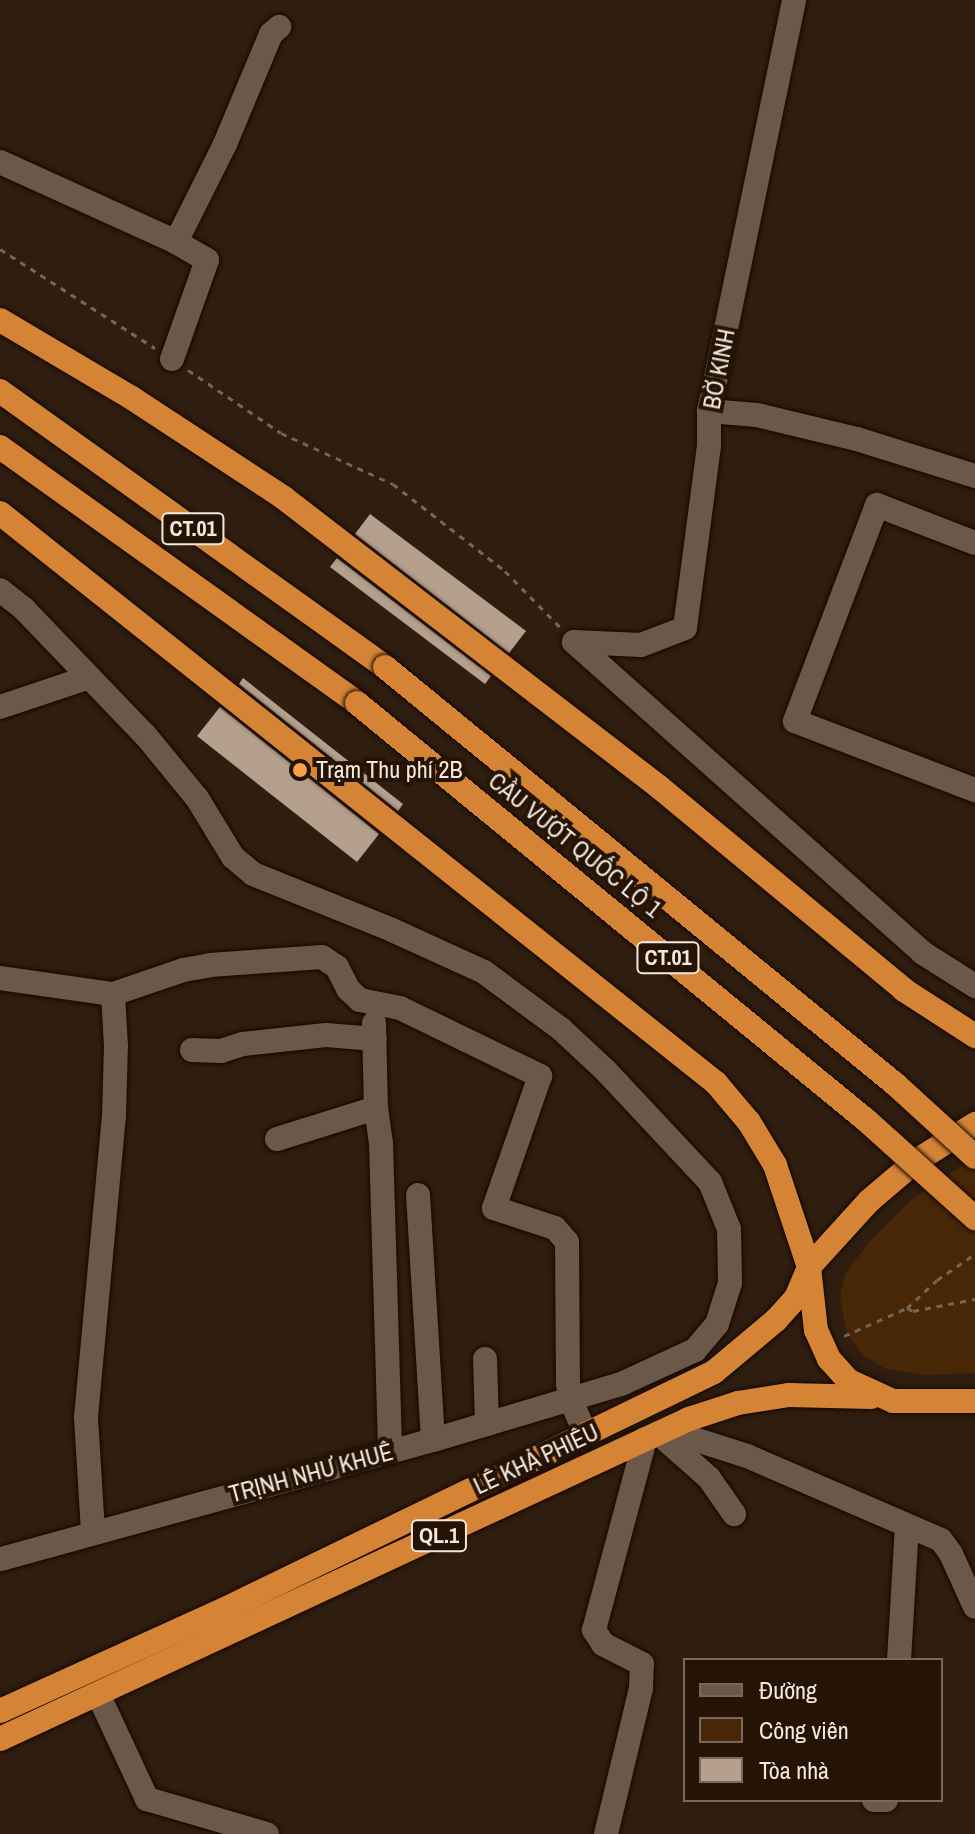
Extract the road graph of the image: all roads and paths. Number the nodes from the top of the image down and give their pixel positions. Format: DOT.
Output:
graph roads {
  1 [pos="794,0"];
  2 [pos="279,27"];
  3 [pos="0,162"];
  4 [pos="176,242"];
  5 [pos="0,249"];
  6 [pos="0,320"];
  7 [pos="172,359"];
  8 [pos="0,391"];
  9 [pos="709,411"];
  10 [pos="0,447"];
  11 [pos="975,476"];
  12 [pos="0,513"];
  13 [pos="975,543"];
  14 [pos="0,590"];
  15 [pos="574,642"];
  16 [pos="89,677"];
  17 [pos="0,707"];
  18 [pos="975,790"];
  19 [pos="0,978"];
  20 [pos="975,986"];
  21 [pos="113,994"];
  22 [pos="373,1003"];
  23 [pos="975,1036"];
  24 [pos="375,1039"];
  25 [pos="192,1050"];
  26 [pos="376,1108"];
  27 [pos="975,1124"];
  28 [pos="277,1139"];
  29 [pos="975,1157"];
  30 [pos="418,1195"];
  31 [pos="975,1218"];
  32 [pos="975,1254"];
  33 [pos="809,1267"];
  34 [pos="975,1299"];
  35 [pos="907,1308"];
  36 [pos="822,1346"];
  37 [pos="485,1359"];
  38 [pos="621,1384"];
  39 [pos="570,1398"];
  40 [pos="893,1401"];
  41 [pos="969,1403"];
  42 [pos="633,1412"];
  43 [pos="487,1424"];
  44 [pos="657,1434"];
  45 [pos="586,1435"];
  46 [pos="433,1440"];
  47 [pos="390,1452"];
  48 [pos="734,1514"];
  49 [pos="907,1527"];
  50 [pos="93,1532"];
  51 [pos="0,1559"];
  52 [pos="975,1607"];
  53 [pos="899,1658"];
  54 [pos="98,1694"];
  55 [pos="0,1711"];
  56 [pos="0,1739"];
  57 [pos="267,1834"];
  58 [pos="606,1834"];
  1 -- 9 [label="street, BỜ KINH"];
  2 -- 4 [label="street"];
  3 -- 4 [label="street"];
  4 -- 7 [label="street"];
  5 -- 7 [label="path"];
  6 -- 23 [label="highway"];
  7 -- 15 [label="path"];
  8 -- 29 [label="highway, CẦU VƯỢT QUỐC LỘ 1 / CT.01, bridge"];
  9 -- 11 [label="street"];
  9 -- 15 [label="street, BỜ KINH"];
  10 -- 31 [label="highway, CẦU VƯỢT QUỐC LỘ 1 / CT.01, bridge"];
  12 -- 33 [label="highway"];
  13 -- 18 [label="street"];
  14 -- 16 [label="street, TRỊNH NHƯ KHUÊ"];
  15 -- 20 [label="street"];
  16 -- 17 [label="street"];
  16 -- 38 [label="street, TRỊNH NHƯ KHUÊ"];
  19 -- 21 [label="street"];
  21 -- 22 [label="street"];
  21 -- 50 [label="street"];
  22 -- 24 [label="street"];
  22 -- 39 [label="street"];
  24 -- 25 [label="street"];
  24 -- 26 [label="street"];
  26 -- 28 [label="street"];
  26 -- 47 [label="street"];
  27 -- 33 [label="highway, QL.1"];
  30 -- 46 [label="street"];
  32 -- 35 [label="path"];
  33 -- 36 [label="highway, QL.1"];
  33 -- 42 [label="highway, LÊ KHẢ PHIÊU / QL.1"];
  34 -- 35 [label="path"];
  35 -- 36 [label="path"];
  36 -- 40 [label="highway, QL.1"];
  37 -- 43 [label="street"];
  38 -- 39 [label="street, TRỊNH NHƯ KHUÊ"];
  38 -- 42 [label="street"];
  39 -- 43 [label="street, TRỊNH NHƯ KHUÊ"];
  39 -- 45 [label="street"];
  40 -- 41 [label="highway, QL.1"];
  40 -- 44 [label="highway, LÊ KHẢ PHIÊU / QL.1"];
  42 -- 45 [label="highway, LÊ KHẢ PHIÊU / QL.1"];
  43 -- 46 [label="street, TRỊNH NHƯ KHUÊ"];
  44 -- 48 [label="street"];
  44 -- 49 [label="street"];
  44 -- 54 [label="highway, LÊ KHẢ PHIÊU / QL.1"];
  44 -- 58 [label="street"];
  45 -- 55 [label="highway, LÊ KHẢ PHIÊU / QL.1"];
  46 -- 47 [label="street, TRỊNH NHƯ KHUÊ"];
  47 -- 50 [label="street, TRỊNH NHƯ KHUÊ"];
  49 -- 52 [label="street"];
  49 -- 53 [label="street"];
  50 -- 51 [label="street, TRỊNH NHƯ KHUÊ"];
  54 -- 56 [label="highway, LÊ KHẢ PHIÊU / QL.1"];
  54 -- 57 [label="street"];
}
